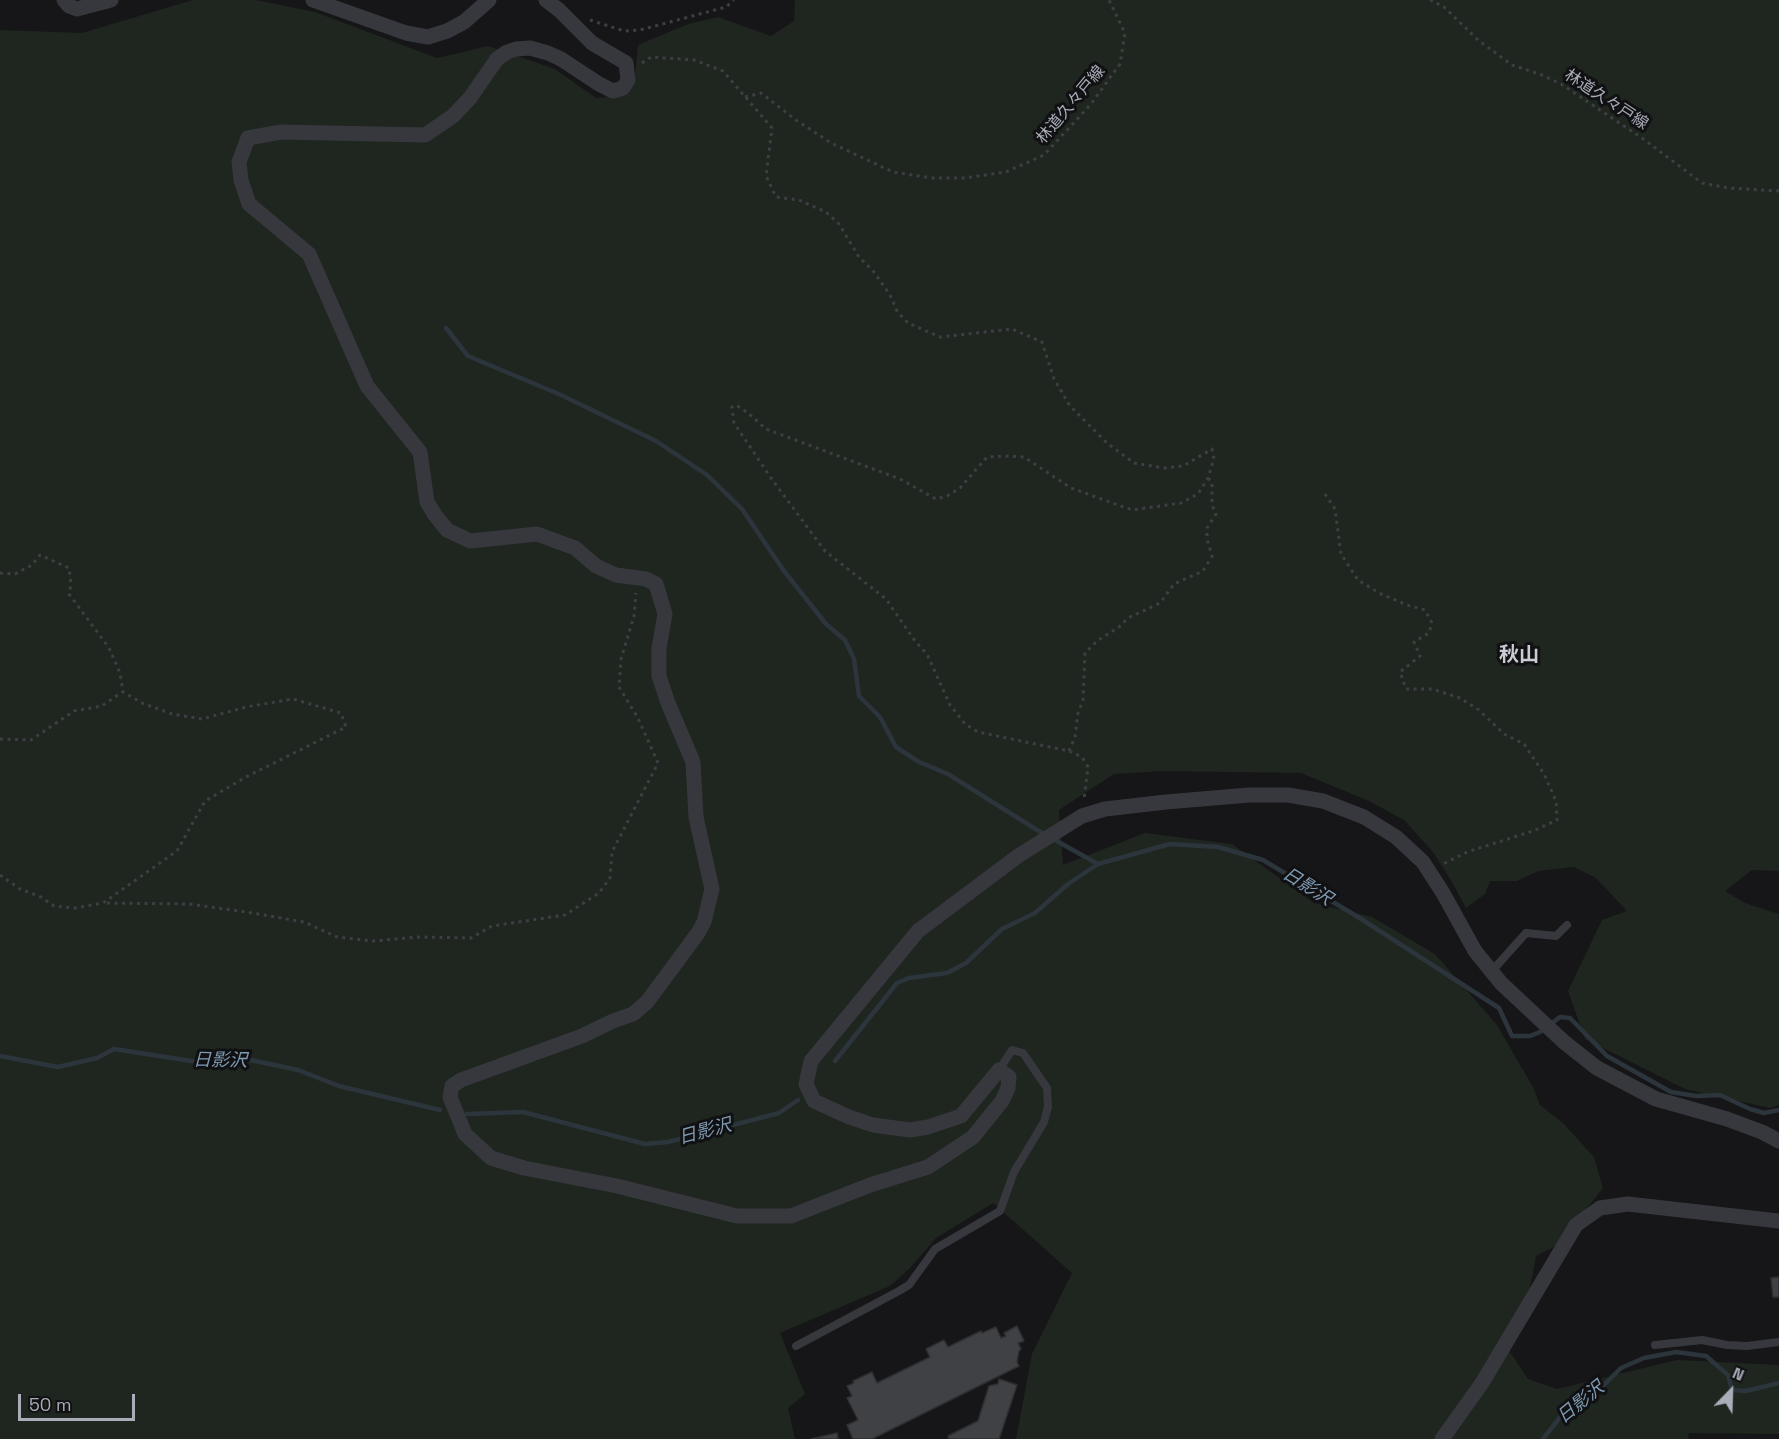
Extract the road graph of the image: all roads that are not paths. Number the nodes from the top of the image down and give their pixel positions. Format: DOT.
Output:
graph roads {
  1 [pos="64,0"];
  2 [pos="111,0"];
  3 [pos="313,0"];
  4 [pos="489,0"];
  5 [pos="546,0"];
  6 [pos="1567,926"];
  7 [pos="1491,972"];
  8 [pos="999,1070"];
  9 [pos="1779,1141"];
  10 [pos="1779,1221"];
  11 [pos="1779,1342"];
  12 [pos="1655,1345"];
  13 [pos="796,1346"];
  14 [pos="1442,1439"];
  1 -- 2 [label="street"];
  3 -- 4 [label="street"];
  5 -- 8 [label="street"];
  6 -- 7 [label="lane"];
  7 -- 8 [label="street"];
  7 -- 9 [label="street"];
  8 -- 13 [label="lane"];
  10 -- 14 [label="street"];
  11 -- 12 [label="lane"];
}
